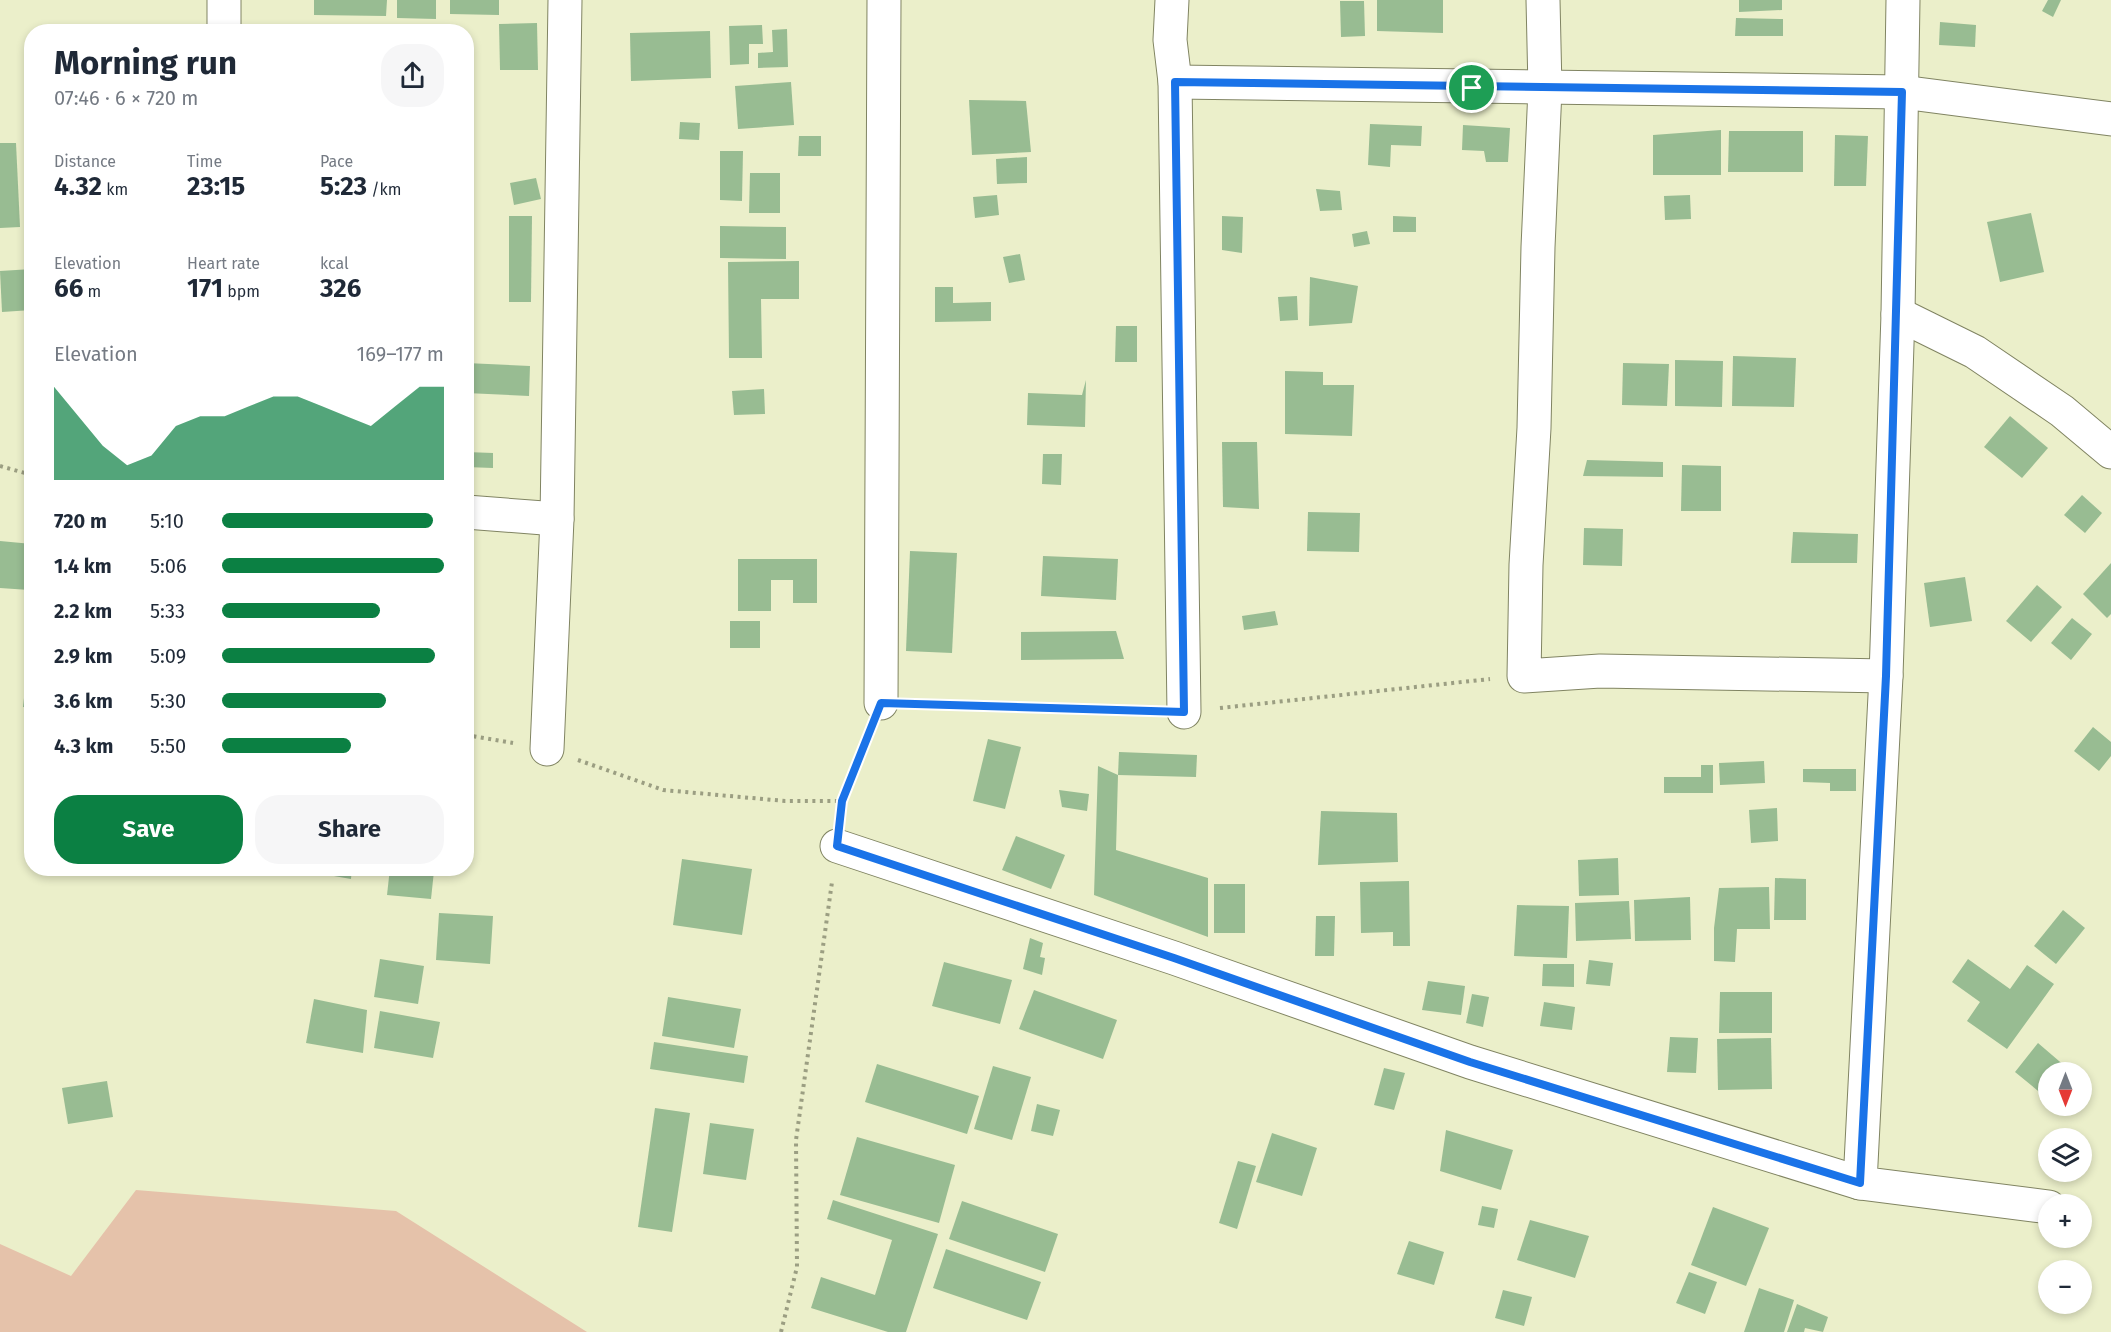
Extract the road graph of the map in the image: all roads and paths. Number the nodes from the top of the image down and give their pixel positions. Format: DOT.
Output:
graph roads {
  1 [pos="224,0"];
  2 [pos="565,0"];
  3 [pos="884,0"];
  4 [pos="1172,0"];
  5 [pos="1543,0"];
  6 [pos="1903,0"];
  7 [pos="224,24"];
  8 [pos="1175,82"];
  9 [pos="1545,89"];
  10 [pos="1902,92"];
  11 [pos="2111,119"];
  12 [pos="1898,314"];
  13 [pos="2111,452"];
  14 [pos="0,466"];
  15 [pos="24,473"];
  16 [pos="474,513"];
  17 [pos="557,519"];
  18 [pos="1524,676"];
  19 [pos="1886,676"];
  20 [pos="881,703"];
  21 [pos="1184,712"];
  22 [pos="474,736"];
  23 [pos="547,749"];
  24 [pos="842,801"];
  25 [pos="837,846"];
  26 [pos="1860,1183"];
  27 [pos="2038,1206"];
  28 [pos="781,1332"];
  1 -- 7 [label="street"];
  2 -- 17 [label="street"];
  3 -- 20 [label="street"];
  4 -- 8 [label="street"];
  5 -- 9 [label="street"];
  6 -- 10 [label="street"];
  8 -- 9 [label="street"];
  8 -- 21 [label="street"];
  9 -- 10 [label="street"];
  9 -- 18 [label="street"];
  10 -- 11 [label="street"];
  10 -- 12 [label="street"];
  12 -- 13 [label="street"];
  12 -- 19 [label="street"];
  14 -- 15 [label="path"];
  16 -- 17 [label="street"];
  17 -- 23 [label="street"];
  18 -- 19 [label="street"];
  18 -- 21 [label="path"];
  19 -- 26 [label="street"];
  20 -- 21 [label="path"];
  20 -- 24 [label="path"];
  22 -- 23 [label="path"];
  23 -- 24 [label="path"];
  24 -- 25 [label="path"];
  25 -- 26 [label="street"];
  25 -- 28 [label="path"];
  26 -- 27 [label="street"];
}
